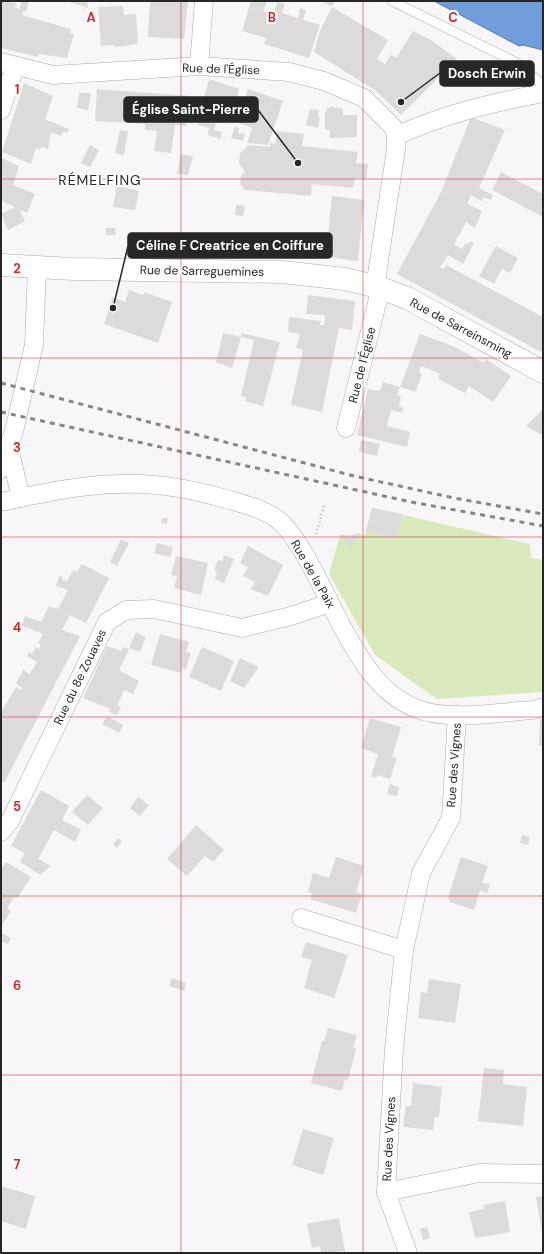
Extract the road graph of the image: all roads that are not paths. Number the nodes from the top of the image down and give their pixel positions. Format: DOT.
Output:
graph roads {
  1 [pos="204,1"];
  2 [pos="392,1"];
  3 [pos="8,64"];
  4 [pos="199,66"];
  5 [pos="543,85"];
  6 [pos="543,93"];
  7 [pos="1,110"];
  8 [pos="396,136"];
  9 [pos="1,265"];
  10 [pos="37,268"];
  11 [pos="378,287"];
  12 [pos="543,372"];
  13 [pos="346,428"];
  14 [pos="9,448"];
  15 [pos="1,469"];
  16 [pos="21,498"];
  17 [pos="1,502"];
  18 [pos="330,603"];
  19 [pos="543,707"];
  20 [pos="457,714"];
  21 [pos="1,832"];
  22 [pos="301,918"];
  23 [pos="404,950"];
  24 [pos="543,1174"];
  25 [pos="386,1192"];
  26 [pos="408,1253"];
  1 -- 4 [label="street"];
  2 -- 5 [label="lane"];
  3 -- 4 [label="street, Rue de l'Église"];
  3 -- 7 [label="street"];
  4 -- 8 [label="street, Rue de l'Église"];
  6 -- 8 [label="street"];
  8 -- 11 [label="street, Rue de l'Église"];
  9 -- 10 [label="street, Rue de Sarreguemines"];
  10 -- 11 [label="street, Rue de Sarreguemines"];
  10 -- 14 [label="street"];
  11 -- 12 [label="street, Rue de Sarreinsming"];
  11 -- 13 [label="street, Rue de l'Église"];
  14 -- 15 [label="street"];
  14 -- 16 [label="street"];
  16 -- 17 [label="street, Rue de la Paix"];
  16 -- 18 [label="street, Rue de la Paix"];
  18 -- 20 [label="street, Rue de la Paix"];
  18 -- 21 [label="street, Rue du 8e Zouaves"];
  19 -- 20 [label="street, Rue de la Paix"];
  20 -- 23 [label="street, Rue des Vignes"];
  22 -- 23 [label="street"];
  23 -- 25 [label="street, Rue des Vignes"];
  24 -- 25 [label="street, Rue des Vignes"];
  25 -- 26 [label="street"];
}
